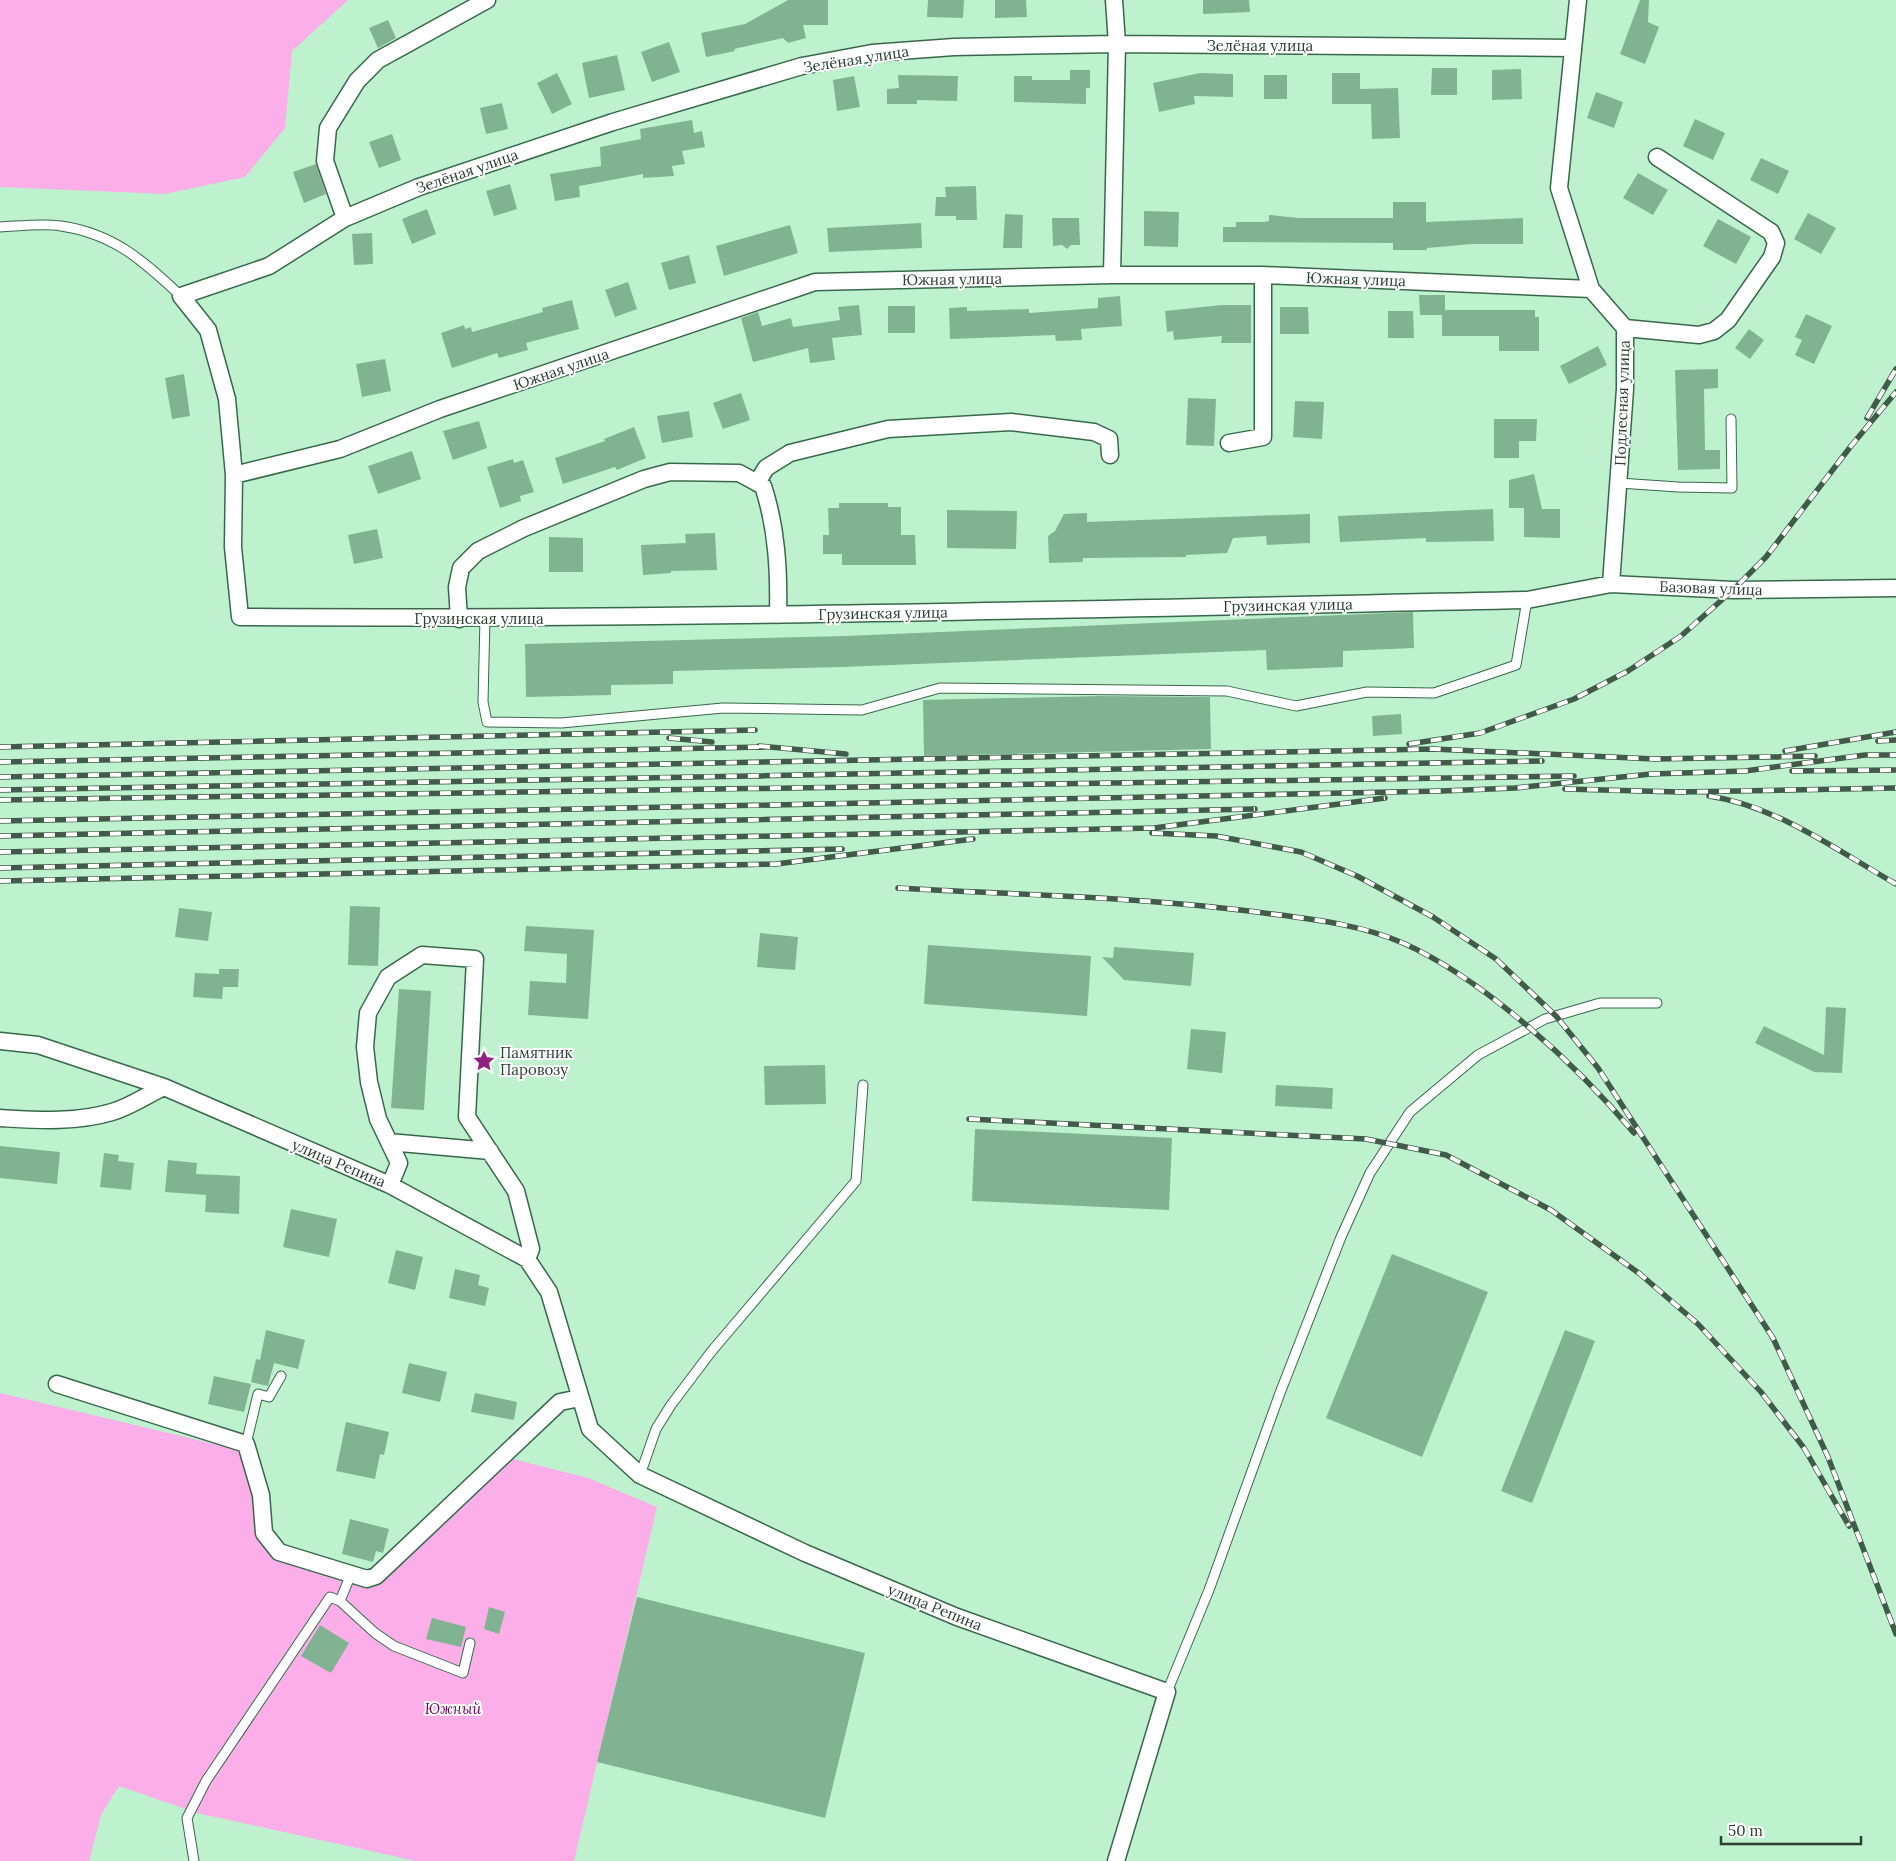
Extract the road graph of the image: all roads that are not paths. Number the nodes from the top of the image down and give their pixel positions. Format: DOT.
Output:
graph roads {
  1 [pos="486,0"];
  2 [pos="1114,0"];
  3 [pos="1578,0"];
  4 [pos="1117,44"];
  5 [pos="1573,48"];
  6 [pos="1657,157"];
  7 [pos="345,218"];
  8 [pos="0,226"];
  9 [pos="1112,275"];
  10 [pos="1263,275"];
  11 [pos="1592,289"];
  12 [pos="181,296"];
  13 [pos="1625,328"];
  14 [pos="1731,419"];
  15 [pos="1229,443"];
  16 [pos="1110,455"];
  17 [pos="234,475"];
  18 [pos="757,483"];
  19 [pos="1619,483"];
  20 [pos="1611,584"];
  21 [pos="1896,588"];
  22 [pos="1527,600"];
  23 [pos="778,615"];
  24 [pos="485,618"];
  25 [pos="459,619"];
  26 [pos="1656,1003"];
  27 [pos="0,1041"];
  28 [pos="863,1085"];
  29 [pos="164,1087"];
  30 [pos="0,1118"];
  31 [pos="389,1142"];
  32 [pos="490,1151"];
  33 [pos="390,1185"];
  34 [pos="527,1259"];
  35 [pos="281,1376"];
  36 [pos="57,1384"];
  37 [pos="580,1398"];
  38 [pos="246,1444"];
  39 [pos="640,1476"];
  40 [pos="351,1574"];
  41 [pos="340,1601"];
  42 [pos="470,1643"];
  43 [pos="1167,1692"];
  44 [pos="194,1861"];
  45 [pos="1116,1861"];
  1 -- 7 [label="street"];
  2 -- 4 [label="street"];
  3 -- 5 [label="street, Подлесная улица"];
  4 -- 5 [label="street, Зелёная улица"];
  4 -- 7 [label="street, Зелёная улица"];
  4 -- 9 [label="street"];
  5 -- 11 [label="street, Подлесная улица"];
  6 -- 13 [label="street"];
  7 -- 12 [label="street, Зелёная улица"];
  8 -- 12 [label="lane"];
  9 -- 10 [label="street, Южная улица"];
  9 -- 17 [label="street, Южная улица"];
  10 -- 11 [label="street, Южная улица"];
  10 -- 15 [label="street"];
  11 -- 13 [label="street, Подлесная улица"];
  12 -- 17 [label="street"];
  13 -- 19 [label="street, Подлесная улица"];
  14 -- 19 [label="lane"];
  16 -- 18 [label="street"];
  17 -- 25 [label="street, Грузинская улица"];
  18 -- 23 [label="street"];
  18 -- 25 [label="street"];
  19 -- 20 [label="street, Подлесная улица"];
  20 -- 21 [label="street, Базовая улица"];
  20 -- 22 [label="street, Базовая улица"];
  22 -- 23 [label="street, Грузинская улица"];
  22 -- 24 [label="lane"];
  23 -- 24 [label="street, Грузинская улица"];
  24 -- 25 [label="street, Грузинская улица"];
  26 -- 43 [label="lane"];
  27 -- 29 [label="street, улица Репина"];
  28 -- 39 [label="lane"];
  29 -- 30 [label="street"];
  29 -- 33 [label="street, улица Репина"];
  31 -- 32 [label="street"];
  31 -- 32 [label="street"];
  31 -- 33 [label="street"];
  32 -- 34 [label="street"];
  33 -- 34 [label="street, улица Репина"];
  34 -- 37 [label="street, улица Репина"];
  35 -- 38 [label="lane"];
  36 -- 38 [label="street"];
  37 -- 39 [label="street, улица Репина"];
  37 -- 40 [label="street"];
  38 -- 40 [label="street"];
  39 -- 43 [label="street, улица Репина"];
  40 -- 41 [label="lane"];
  41 -- 42 [label="lane"];
  41 -- 44 [label="lane"];
  43 -- 45 [label="street"];
}
